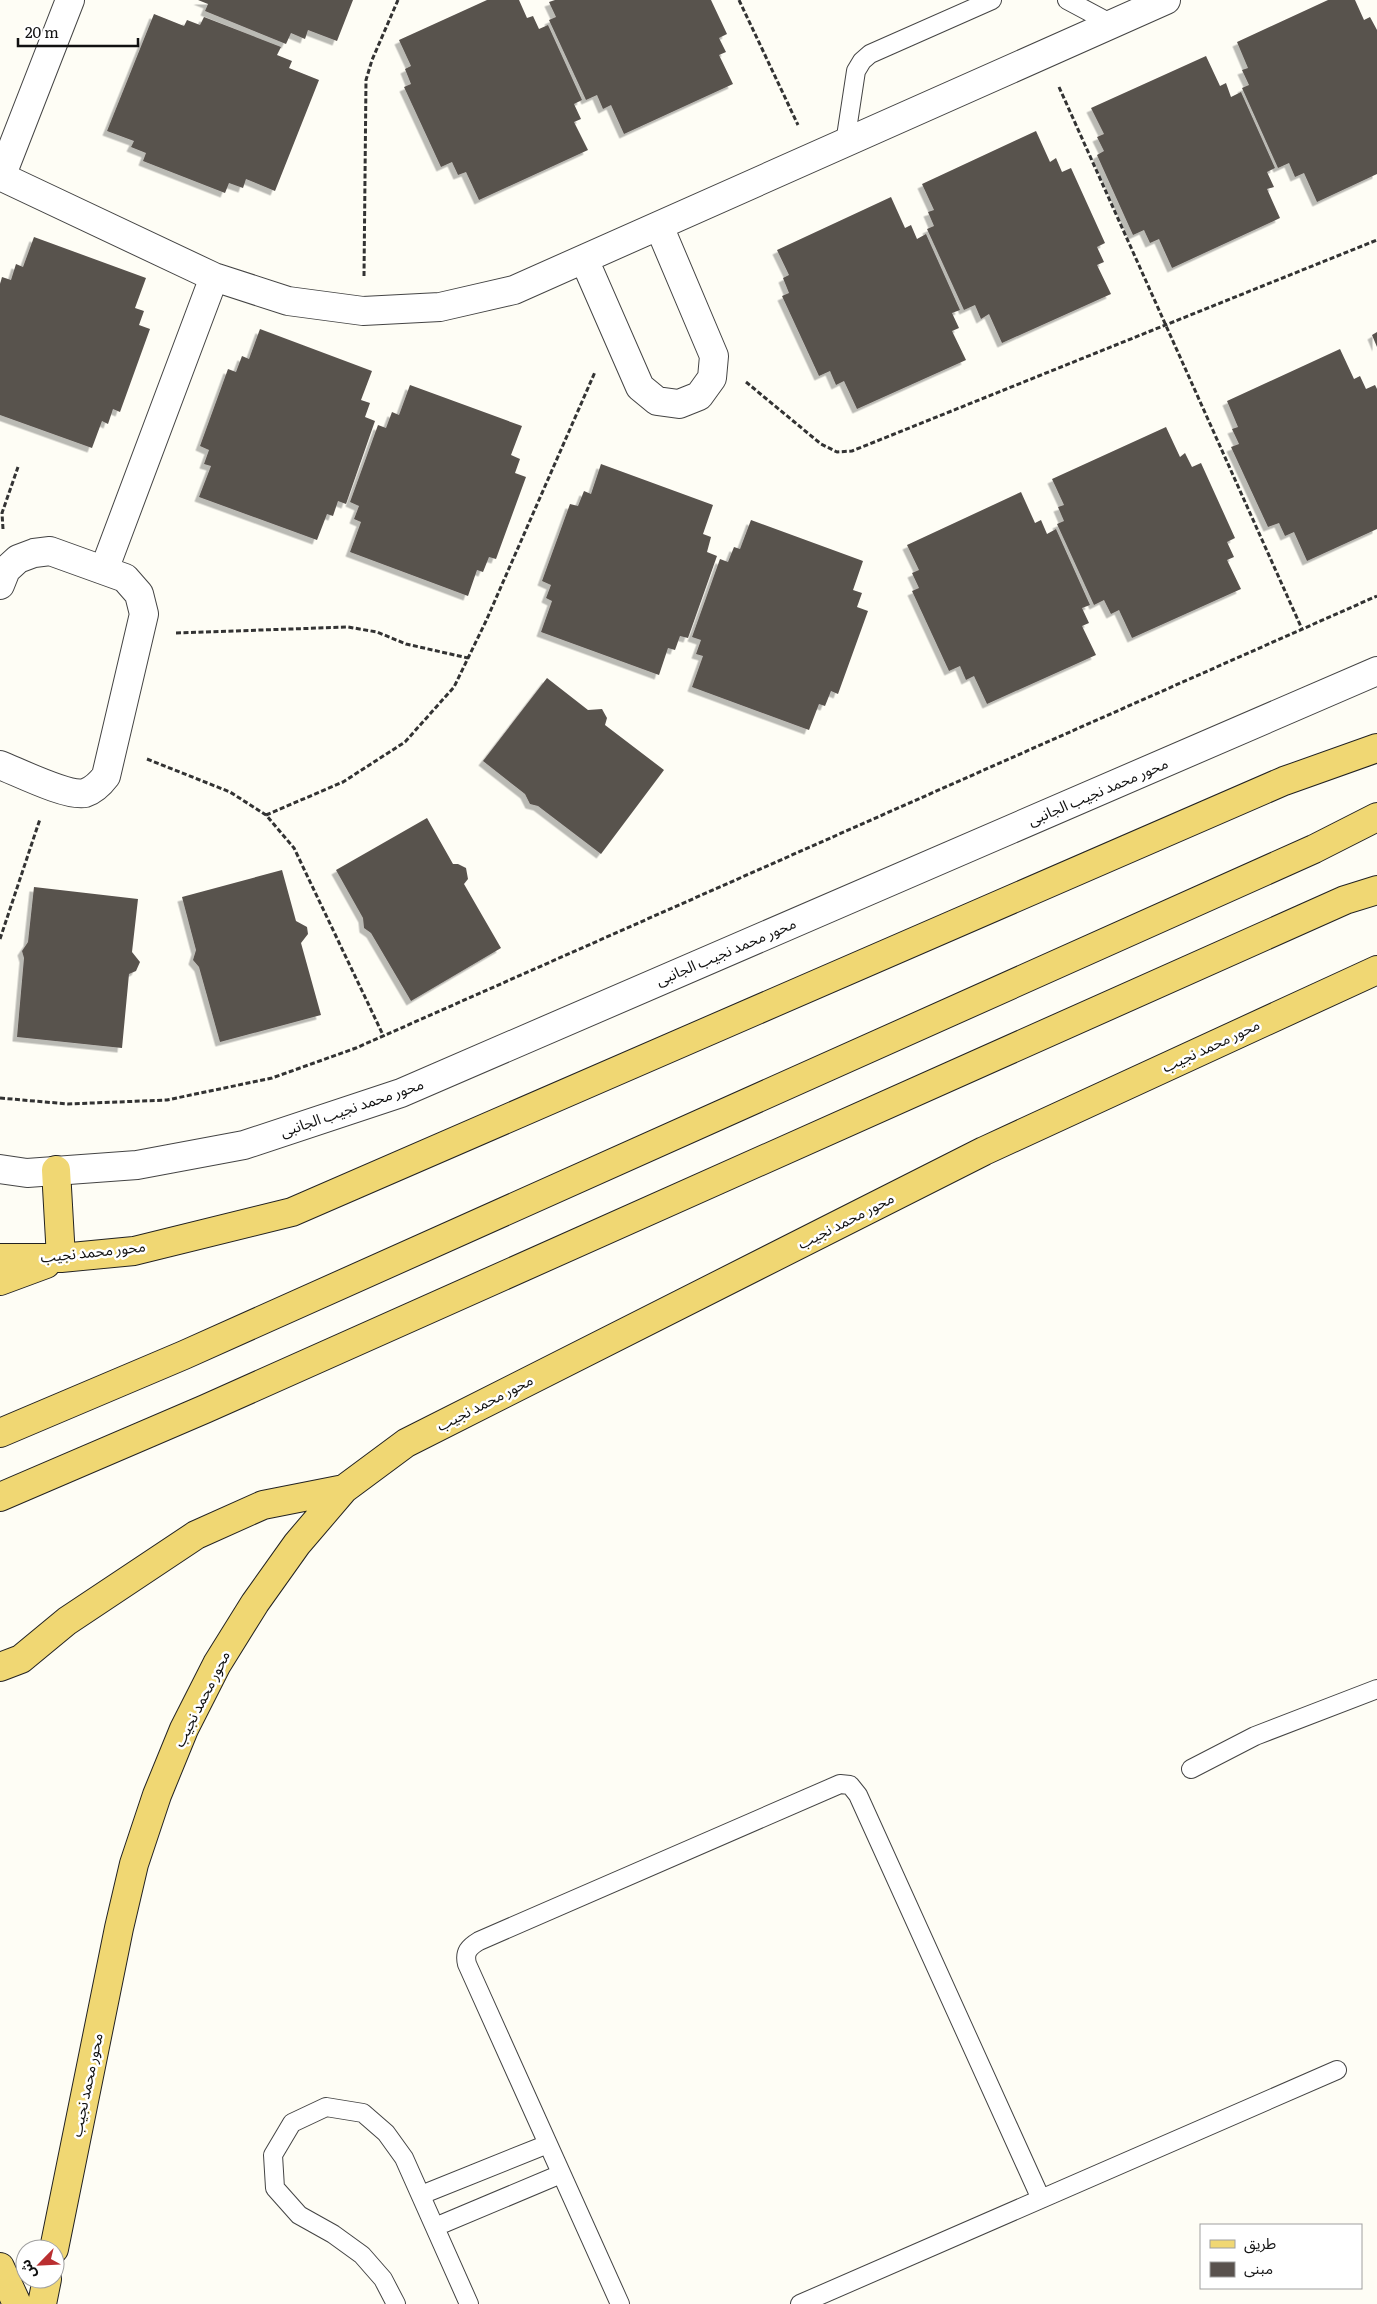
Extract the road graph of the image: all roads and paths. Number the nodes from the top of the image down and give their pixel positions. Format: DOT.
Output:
graph roads {
  1 [pos="70,0"];
  2 [pos="398,0"];
  3 [pos="739,0"];
  4 [pos="992,0"];
  5 [pos="1067,0"];
  6 [pos="1166,0"];
  7 [pos="1112,24"];
  8 [pos="1045,54"];
  9 [pos="844,143"];
  10 [pos="814,157"];
  11 [pos="1,177"];
  12 [pos="659,226"];
  13 [pos="1377,240"];
  14 [pos="584,259"];
  15 [pos="214,277"];
  16 [pos="363,311"];
  17 [pos="1167,325"];
  18 [pos="614,328"];
  19 [pos="714,356"];
  20 [pos="18,467"];
  21 [pos="1,513"];
  22 [pos="104,570"];
  23 [pos="3,577"];
  24 [pos="1377,596"];
  25 [pos="1302,629"];
  26 [pos="141,634"];
  27 [pos="468,658"];
  28 [pos="1377,671"];
  29 [pos="114,746"];
  30 [pos="1377,748"];
  31 [pos="0,765"];
  32 [pos="51,785"];
  33 [pos="266,815"];
  34 [pos="1377,817"];
  35 [pos="1377,890"];
  36 [pos="0,939"];
  37 [pos="1377,970"];
  38 [pos="384,1037"];
  39 [pos="0,1098"];
  40 [pos="0,1168"];
  41 [pos="56,1170"];
  42 [pos="0,1258"];
  43 [pos="61,1258"];
  44 [pos="0,1281"];
  45 [pos="0,1433"];
  46 [pos="344,1489"];
  47 [pos="0,1497"];
  48 [pos="0,1666"];
  49 [pos="1377,1689"];
  50 [pos="1191,1769"];
  51 [pos="1337,2070"];
  52 [pos="548,2144"];
  53 [pos="561,2174"];
  54 [pos="421,2195"];
  55 [pos="1041,2199"];
  56 [pos="435,2228"];
  57 [pos="56,2239"];
  58 [pos="0,2267"];
  59 [pos="45,2289"];
  60 [pos="17,2304"];
  61 [pos="42,2304"];
  62 [pos="396,2304"];
  63 [pos="469,2304"];
  64 [pos="620,2304"];
  65 [pos="800,2304"];
  1 -- 11 [label="street"];
  2 -- 16 [label="path"];
  3 -- 10 [label="path"];
  4 -- 9 [label="lane"];
  5 -- 7 [label="lane"];
  6 -- 7 [label="street"];
  7 -- 8 [label="street"];
  8 -- 9 [label="street"];
  8 -- 17 [label="path"];
  9 -- 10 [label="street"];
  10 -- 12 [label="street"];
  11 -- 15 [label="street"];
  12 -- 14 [label="street"];
  12 -- 19 [label="street"];
  13 -- 17 [label="path"];
  14 -- 16 [label="street"];
  14 -- 18 [label="street"];
  15 -- 16 [label="street"];
  15 -- 22 [label="street"];
  17 -- 19 [label="path"];
  17 -- 25 [label="path"];
  18 -- 19 [label="street"];
  18 -- 27 [label="path"];
  20 -- 21 [label="path"];
  21 -- 23 [label="path"];
  22 -- 23 [label="street"];
  22 -- 26 [label="street"];
  24 -- 25 [label="path"];
  25 -- 38 [label="path"];
  26 -- 27 [label="path"];
  26 -- 29 [label="street"];
  27 -- 33 [label="path"];
  28 -- 41 [label="street, محور محمد نجيب الجانبى"];
  29 -- 32 [label="street"];
  29 -- 33 [label="path"];
  30 -- 43 [label="main road, محور محمد نجيب"];
  31 -- 32 [label="street"];
  32 -- 36 [label="path"];
  33 -- 38 [label="path"];
  34 -- 45 [label="main road"];
  35 -- 47 [label="main road"];
  37 -- 46 [label="main road, محور محمد نجيب"];
  38 -- 39 [label="path"];
  40 -- 41 [label="street, محور محمد نجيب الجانبى"];
  41 -- 43 [label="main road"];
  42 -- 43 [label="main road, محور محمد نجيب"];
  43 -- 44 [label="main road"];
  46 -- 48 [label="main road"];
  46 -- 57 [label="main road, محور محمد نجيب"];
  49 -- 50 [label="lane"];
  51 -- 55 [label="lane"];
  52 -- 53 [label="lane"];
  52 -- 54 [label="lane"];
  52 -- 55 [label="lane"];
  53 -- 56 [label="lane"];
  53 -- 64 [label="lane"];
  54 -- 56 [label="lane"];
  54 -- 62 [label="lane"];
  55 -- 65 [label="lane"];
  56 -- 63 [label="lane"];
  58 -- 60 [label="main road"];
  59 -- 61 [label="main road"];
}
